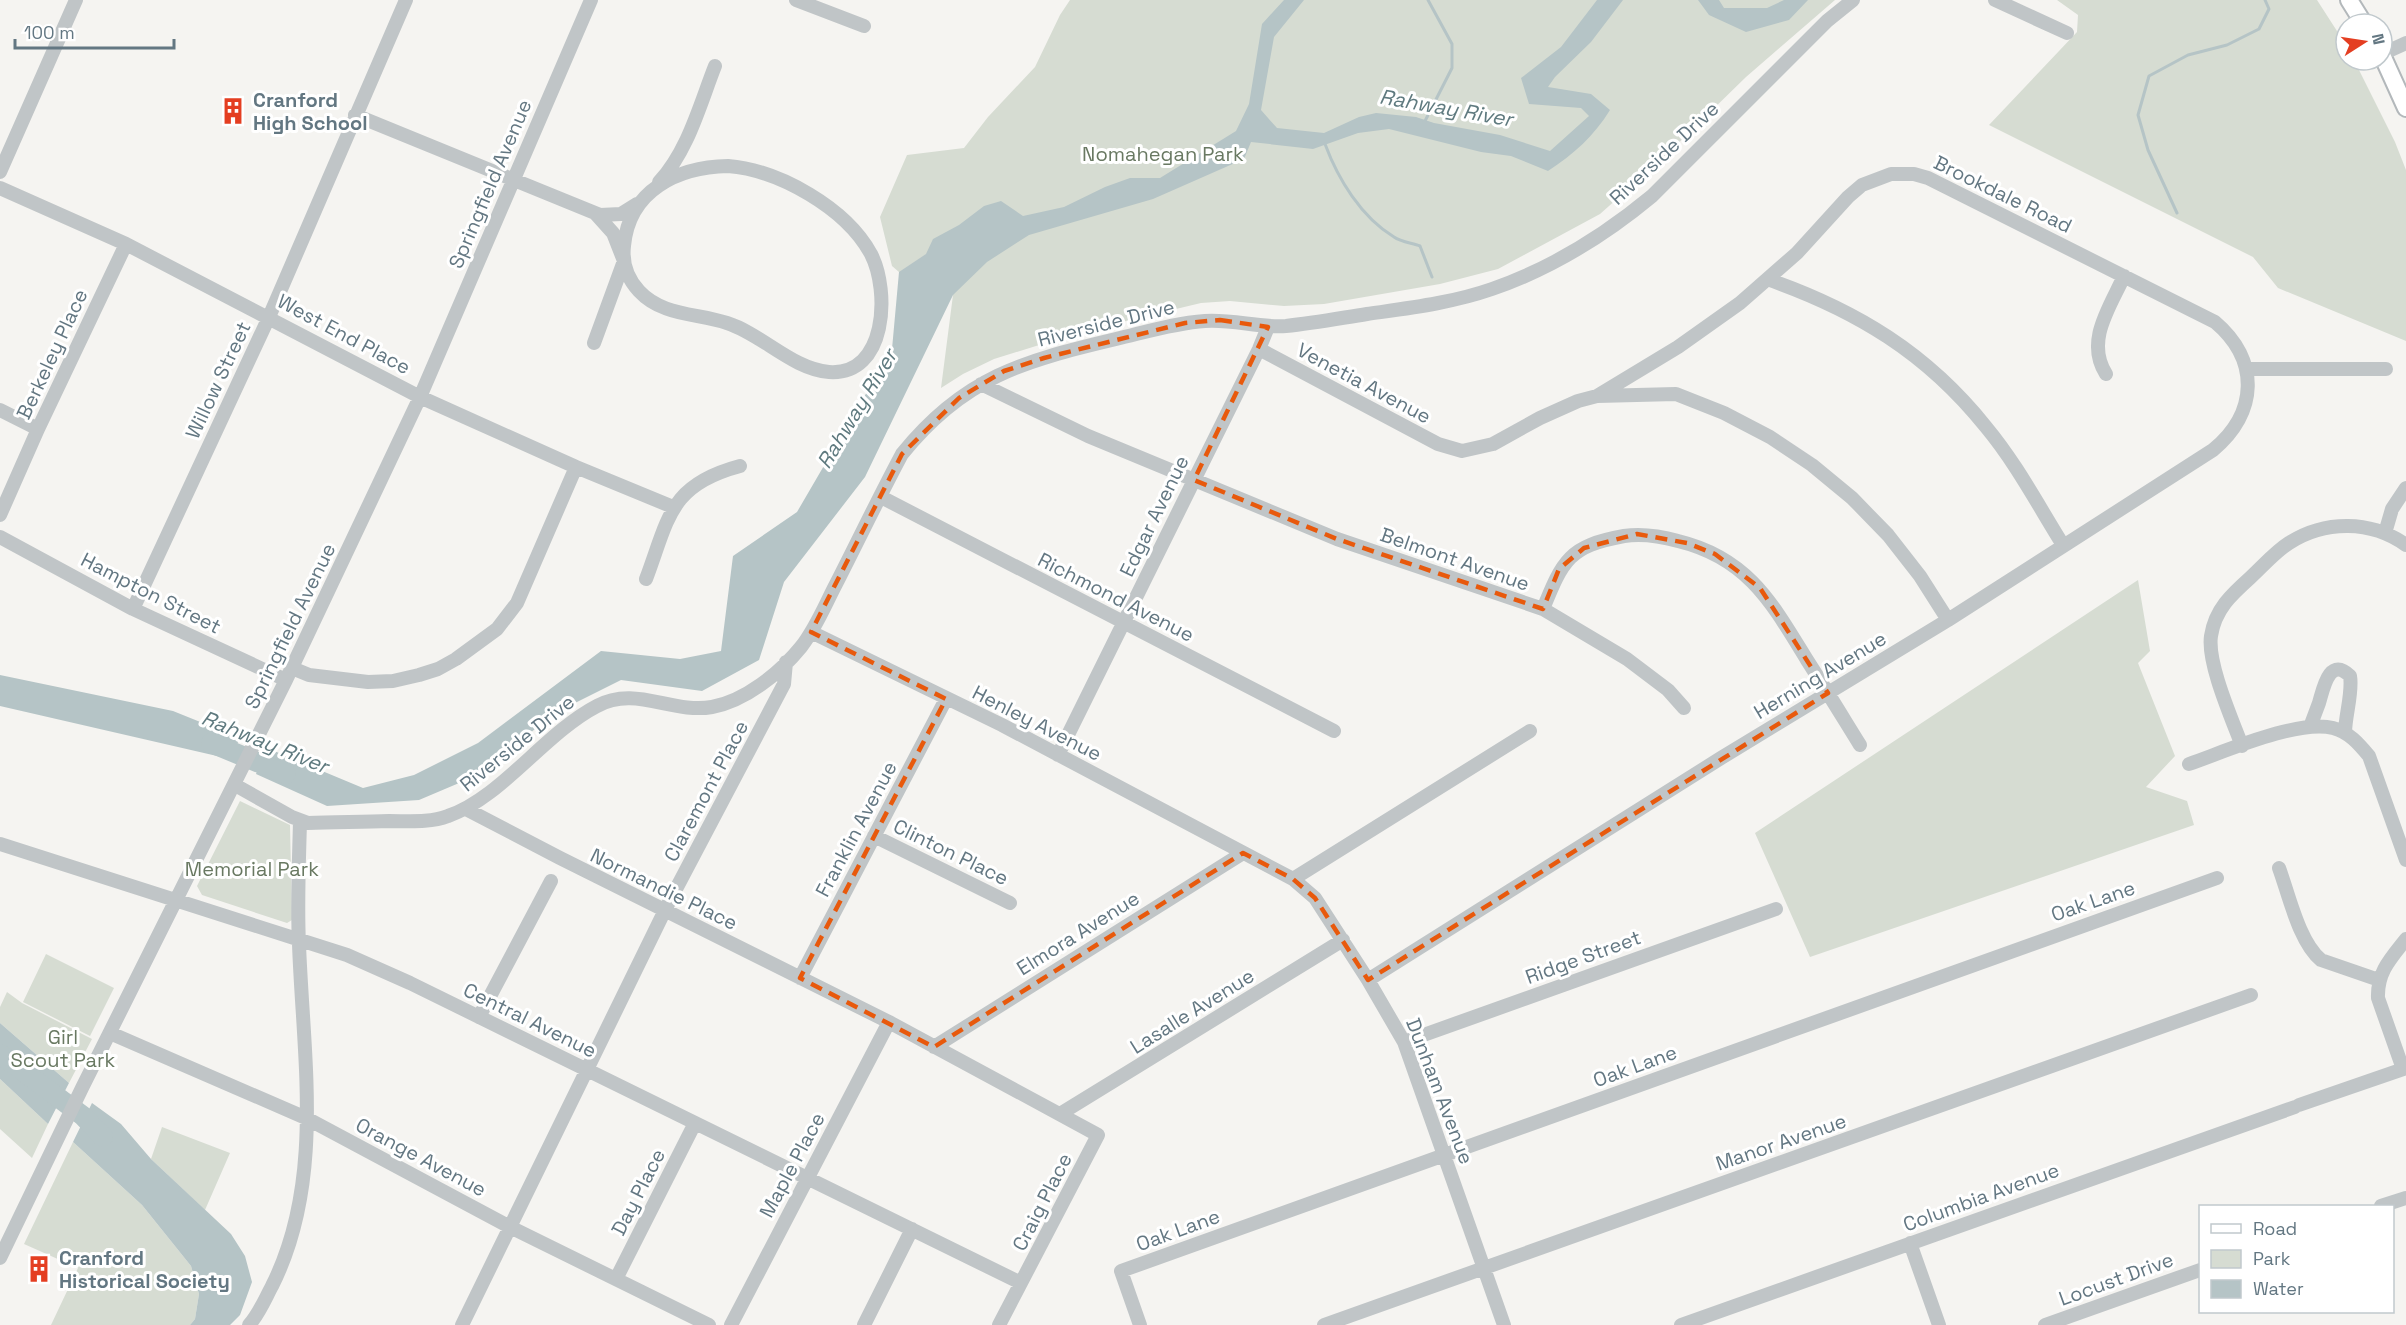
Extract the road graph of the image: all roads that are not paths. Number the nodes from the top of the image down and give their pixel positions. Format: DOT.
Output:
graph roads {
  1 [pos="76,0"];
  2 [pos="406,0"];
  3 [pos="591,0"];
  4 [pos="796,0"];
  5 [pos="1853,0"];
  6 [pos="1995,0"];
  7 [pos="864,26"];
  8 [pos="2067,33"];
  9 [pos="715,66"];
  10 [pos="2390,72"];
  11 [pos="2406,108"];
  12 [pos="355,115"];
  13 [pos="0,172"];
  14 [pos="513,180"];
  15 [pos="0,188"];
  16 [pos="638,204"];
  17 [pos="595,213"];
  18 [pos="126,244"];
  19 [pos="624,261"];
  20 [pos="2124,276"];
  21 [pos="1767,279"];
  22 [pos="269,317"];
  23 [pos="1268,327"];
  24 [pos="594,343"];
  25 [pos="1259,349"];
  26 [pos="2247,369"];
  27 [pos="2386,369"];
  28 [pos="2106,374"];
  29 [pos="981,384"];
  30 [pos="1597,396"];
  31 [pos="420,397"];
  32 [pos="0,410"];
  33 [pos="38,429"];
  34 [pos="740,466"];
  35 [pos="576,467"];
  36 [pos="1194,480"];
  37 [pos="2406,488"];
  38 [pos="881,497"];
  39 [pos="673,507"];
  40 [pos="0,515"];
  41 [pos="2385,533"];
  42 [pos="0,537"];
  43 [pos="2406,544"];
  44 [pos="2063,545"];
  45 [pos="646,579"];
  46 [pos="133,609"];
  47 [pos="1543,609"];
  48 [pos="1948,620"];
  49 [pos="1123,623"];
  50 [pos="811,632"];
  51 [pos="786,662"];
  52 [pos="289,674"];
  53 [pos="1828,693"];
  54 [pos="946,699"];
  55 [pos="1684,708"];
  56 [pos="2310,727"];
  57 [pos="1334,732"];
  58 [pos="1530,732"];
  59 [pos="2345,733"];
  60 [pos="1860,745"];
  61 [pos="2241,746"];
  62 [pos="1058,754"];
  63 [pos="2189,764"];
  64 [pos="235,785"];
  65 [pos="466,808"];
  66 [pos="300,821"];
  67 [pos="874,836"];
  68 [pos="0,844"];
  69 [pos="1243,853"];
  70 [pos="2406,860"];
  71 [pos="2279,868"];
  72 [pos="2217,878"];
  73 [pos="1293,879"];
  74 [pos="551,880"];
  75 [pos="177,899"];
  76 [pos="1010,903"];
  77 [pos="1776,909"];
  78 [pos="665,911"];
  79 [pos="2406,939"];
  80 [pos="1343,940"];
  81 [pos="298,941"];
  82 [pos="800,978"];
  83 [pos="1368,980"];
  84 [pos="2379,980"];
  85 [pos="2251,995"];
  86 [pos="479,1017"];
  87 [pos="889,1023"];
  88 [pos="110,1033"];
  89 [pos="1404,1042"];
  90 [pos="934,1047"];
  91 [pos="2404,1068"];
  92 [pos="587,1070"];
  93 [pos="1060,1114"];
  94 [pos="306,1118"];
  95 [pos="695,1123"];
  96 [pos="1445,1155"];
  97 [pos="807,1178"];
  98 [pos="2406,1198"];
  99 [pos="2384,1205"];
  100 [pos="510,1227"];
  101 [pos="912,1229"];
  102 [pos="6,1232"];
  103 [pos="1910,1243"];
  104 [pos="0,1258"];
  105 [pos="1484,1268"];
  106 [pos="2199,1270"];
  107 [pos="616,1280"];
  108 [pos="1021,1283"];
  109 [pos="252,1322"];
  110 [pos="268,1325"];
  111 [pos="462,1325"];
  112 [pos="708,1325"];
  113 [pos="731,1325"];
  114 [pos="864,1325"];
  115 [pos="999,1325"];
  116 [pos="1140,1325"];
  117 [pos="1324,1325"];
  118 [pos="1504,1325"];
  119 [pos="1681,1325"];
  120 [pos="1939,1325"];
  121 [pos="2045,1325"];
  1 -- 13 [label="street"];
  2 -- 12 [label="street, Willow Street"];
  3 -- 14 [label="street, Springfield Avenue"];
  4 -- 7 [label="street"];
  5 -- 23 [label="street, Riverside Drive"];
  6 -- 8 [label="street"];
  9 -- 16 [label="street"];
  10 -- 11 [label="main road"];
  12 -- 14 [label="street"];
  12 -- 22 [label="street, Willow Street"];
  14 -- 17 [label="street"];
  14 -- 31 [label="street, Springfield Avenue"];
  15 -- 18 [label="street, West End Place"];
  16 -- 17 [label="street"];
  16 -- 19 [label="street"];
  16 -- 19 [label="street"];
  17 -- 19 [label="street"];
  18 -- 22 [label="street, West End Place"];
  18 -- 33 [label="street, Berkeley Place"];
  19 -- 24 [label="street"];
  20 -- 21 [label="street, Brookdale Road"];
  20 -- 26 [label="street, Brookdale Road"];
  20 -- 28 [label="street"];
  21 -- 30 [label="street, Brookdale Road"];
  21 -- 44 [label="street"];
  22 -- 31 [label="street, West End Place"];
  22 -- 46 [label="street, Willow Street"];
  23 -- 25 [label="street, Edgar Avenue"];
  23 -- 29 [label="street, Riverside Drive"];
  25 -- 30 [label="street, Venetia Avenue"];
  25 -- 36 [label="street, Edgar Avenue"];
  26 -- 27 [label="street"];
  26 -- 44 [label="street, Herning Avenue"];
  29 -- 36 [label="street, Belmont Avenue"];
  29 -- 38 [label="street, Riverside Drive"];
  30 -- 48 [label="street"];
  31 -- 35 [label="street, West End Place"];
  31 -- 52 [label="street, Springfield Avenue"];
  32 -- 33 [label="street"];
  33 -- 40 [label="street, Berkeley Place"];
  34 -- 39 [label="street"];
  35 -- 39 [label="street, West End Place"];
  35 -- 52 [label="street, Hampton Street"];
  36 -- 47 [label="street, Belmont Avenue"];
  36 -- 49 [label="street, Edgar Avenue"];
  37 -- 41 [label="street"];
  38 -- 49 [label="street, Richmond Avenue"];
  38 -- 50 [label="street, Riverside Drive"];
  39 -- 45 [label="street"];
  41 -- 43 [label="street"];
  41 -- 61 [label="street"];
  42 -- 46 [label="street, Hampton Street"];
  44 -- 48 [label="street, Herning Avenue"];
  46 -- 52 [label="street, Hampton Street"];
  47 -- 53 [label="street"];
  47 -- 55 [label="street, Belmont Avenue"];
  48 -- 53 [label="street, Herning Avenue"];
  49 -- 57 [label="street, Richmond Avenue"];
  49 -- 62 [label="street, Edgar Avenue"];
  50 -- 51 [label="street, Riverside Drive"];
  50 -- 54 [label="street, Henley Avenue"];
  51 -- 65 [label="street, Riverside Drive"];
  51 -- 78 [label="street, Claremont Place"];
  52 -- 64 [label="street, Springfield Avenue"];
  53 -- 60 [label="street"];
  53 -- 83 [label="street, Herning Avenue"];
  54 -- 62 [label="street, Henley Avenue"];
  54 -- 67 [label="street, Franklin Avenue"];
  56 -- 59 [label="street"];
  56 -- 59 [label="street"];
  56 -- 61 [label="street"];
  58 -- 73 [label="street"];
  59 -- 70 [label="street"];
  61 -- 63 [label="street"];
  62 -- 69 [label="street, Henley Avenue"];
  64 -- 66 [label="street"];
  64 -- 75 [label="street, Springfield Avenue"];
  65 -- 66 [label="street"];
  65 -- 78 [label="street, Normandie Place"];
  66 -- 81 [label="street"];
  67 -- 76 [label="street, Clinton Place"];
  67 -- 82 [label="street, Franklin Avenue"];
  68 -- 75 [label="street, Central Avenue"];
  69 -- 73 [label="street, Dunham Avenue"];
  69 -- 90 [label="street, Elmora Avenue"];
  71 -- 84 [label="street"];
  72 -- 96 [label="street, Oak Lane"];
  73 -- 80 [label="street, Dunham Avenue"];
  74 -- 86 [label="street"];
  75 -- 81 [label="street, Central Avenue"];
  75 -- 88 [label="street, Springfield Avenue"];
  77 -- 89 [label="street, Ridge Street"];
  78 -- 82 [label="street, Normandie Place"];
  78 -- 92 [label="street, Claremont Place"];
  79 -- 84 [label="street"];
  80 -- 83 [label="street, Dunham Avenue"];
  80 -- 93 [label="street, Lasalle Avenue"];
  81 -- 86 [label="street, Central Avenue"];
  81 -- 94 [label="street"];
  82 -- 87 [label="street, Normandie Place"];
  83 -- 89 [label="street, Dunham Avenue"];
  84 -- 91 [label="street"];
  85 -- 105 [label="street, Manor Avenue"];
  86 -- 92 [label="street, Central Avenue"];
  87 -- 90 [label="street, Normandie Place"];
  87 -- 97 [label="street, Maple Place"];
  88 -- 94 [label="street, Orange Avenue"];
  88 -- 102 [label="street, Springfield Avenue"];
  89 -- 96 [label="street, Dunham Avenue"];
  90 -- 93 [label="street, Normandie Place"];
  91 -- 103 [label="street, Columbia Avenue"];
  92 -- 95 [label="street, Central Avenue"];
  92 -- 100 [label="street, Claremont Place"];
  93 -- 108 [label="street, Craig Place"];
  94 -- 100 [label="street, Orange Avenue"];
  94 -- 109 [label="street"];
  95 -- 97 [label="street, Central Avenue"];
  95 -- 107 [label="street, Day Place"];
  96 -- 105 [label="street, Dunham Avenue"];
  96 -- 116 [label="street, Oak Lane"];
  97 -- 101 [label="street, Central Avenue"];
  97 -- 113 [label="street, Maple Place"];
  98 -- 99 [label="street"];
  100 -- 107 [label="street, Orange Avenue"];
  100 -- 111 [label="street, Claremont Place"];
  101 -- 108 [label="street, Central Avenue"];
  101 -- 114 [label="street"];
  102 -- 104 [label="street, Springfield Avenue"];
  103 -- 119 [label="street, Columbia Avenue"];
  103 -- 120 [label="street"];
  105 -- 117 [label="street, Manor Avenue"];
  105 -- 118 [label="street, Dunham Avenue"];
  106 -- 121 [label="street, Locust Drive"];
  107 -- 112 [label="street, Orange Avenue"];
  108 -- 115 [label="street, Craig Place"];
  109 -- 110 [label="street"];
}
